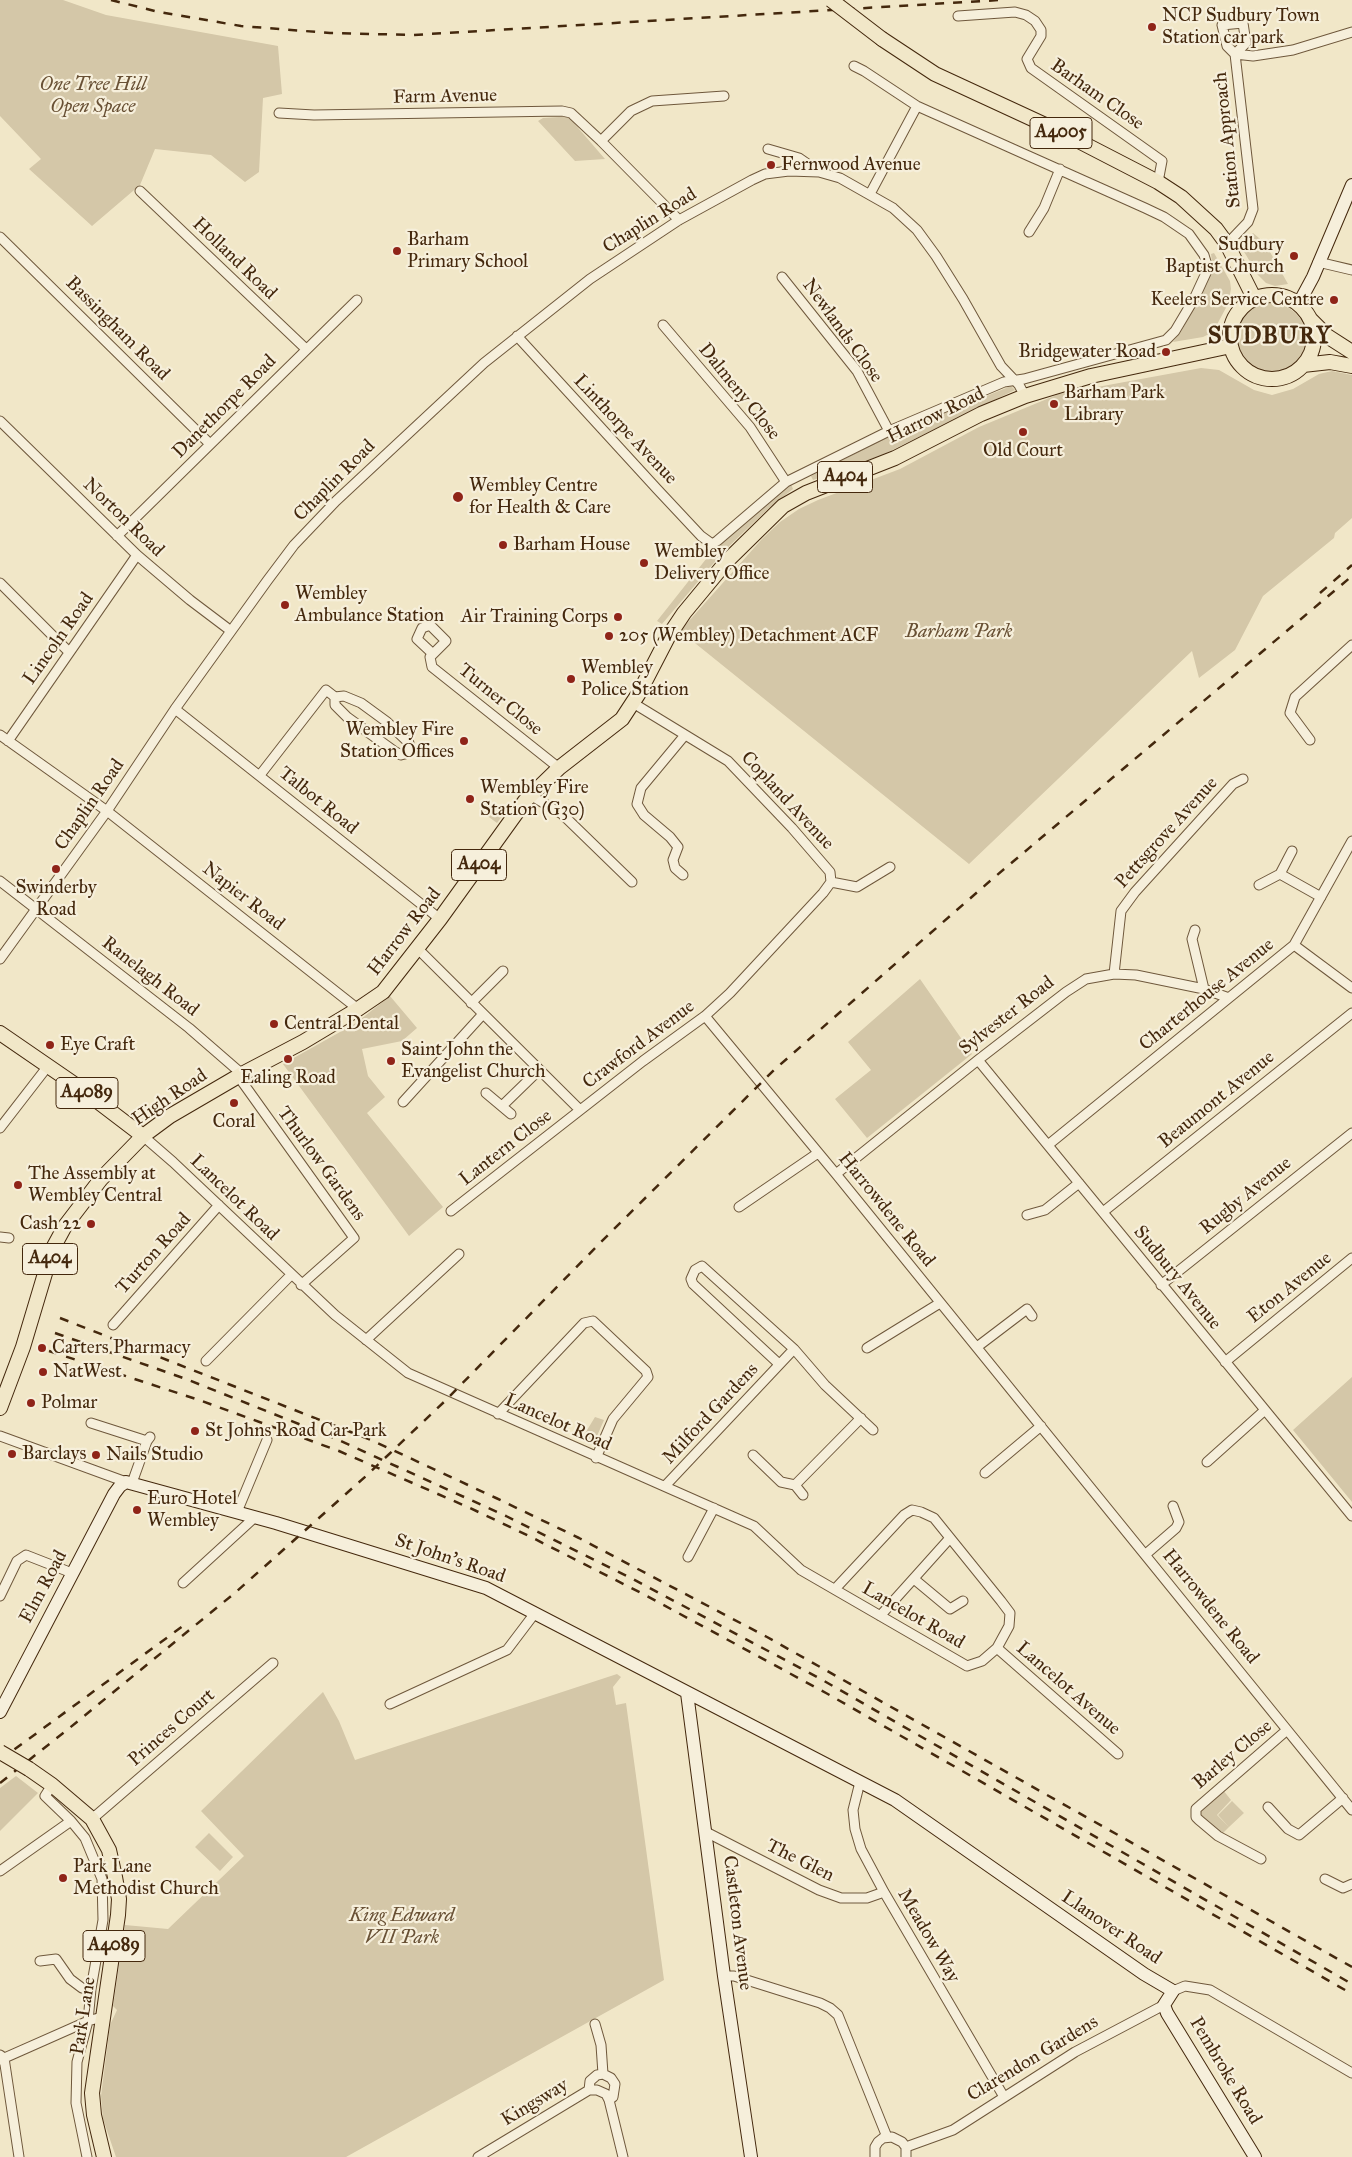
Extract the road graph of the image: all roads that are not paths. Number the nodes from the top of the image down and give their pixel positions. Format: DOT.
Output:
graph roads {
  1 [pos="832,0"];
  2 [pos="958,16"];
  3 [pos="1352,32"];
  4 [pos="854,66"];
  5 [pos="724,96"];
  6 [pos="917,106"];
  7 [pos="279,113"];
  8 [pos="601,141"];
  9 [pos="768,149"];
  10 [pos="1060,170"];
  11 [pos="819,172"];
  12 [pos="1158,182"];
  13 [pos="1352,185"];
  14 [pos="140,191"];
  15 [pos="870,194"];
  16 [pos="679,220"];
  17 [pos="1029,232"];
  18 [pos="0,237"];
  19 [pos="1227,244"];
  20 [pos="1318,262"];
  21 [pos="1352,270"];
  22 [pos="782,277"];
  23 [pos="1254,298"];
  24 [pos="357,300"];
  25 [pos="1299,303"];
  26 [pos="1310,319"];
  27 [pos="663,325"];
  28 [pos="517,336"];
  29 [pos="1231,346"];
  30 [pos="306,350"];
  31 [pos="1352,352"];
  32 [pos="1302,366"];
  33 [pos="1352,366"];
  34 [pos="1014,380"];
  35 [pos="1025,396"];
  36 [pos="0,421"];
  37 [pos="888,431"];
  38 [pos="210,444"];
  39 [pos="786,482"];
  40 [pos="117,536"];
  41 [pos="712,544"];
  42 [pos="137,555"];
  43 [pos="0,584"];
  44 [pos="231,631"];
  45 [pos="1352,645"];
  46 [pos="69,652"];
  47 [pos="433,654"];
  48 [pos="335,697"];
  49 [pos="633,703"];
  50 [pos="176,709"];
  51 [pos="0,735"];
  52 [pos="685,735"];
  53 [pos="1310,740"];
  54 [pos="8,741"];
  55 [pos="559,768"];
  56 [pos="260,775"];
  57 [pos="1243,779"];
  58 [pos="530,795"];
  59 [pos="107,811"];
  60 [pos="1352,841"];
  61 [pos="1292,851"];
  62 [pos="890,867"];
  63 [pos="1280,874"];
  64 [pos="683,875"];
  65 [pos="0,881"];
  66 [pos="632,882"];
  67 [pos="831,882"];
  68 [pos="1259,886"];
  69 [pos="1321,897"];
  70 [pos="37,908"];
  71 [pos="440,919"];
  72 [pos="1194,930"];
  73 [pos="1294,945"];
  74 [pos="418,949"];
  75 [pos="0,958"];
  76 [pos="503,971"];
  77 [pos="1114,974"];
  78 [pos="1352,988"];
  79 [pos="1204,989"];
  80 [pos="1229,998"];
  81 [pos="471,1003"];
  82 [pos="358,1010"];
  83 [pos="1352,1013"];
  84 [pos="483,1014"];
  85 [pos="705,1016"];
  86 [pos="0,1033"];
  87 [pos="978,1060"];
  88 [pos="48,1066"];
  89 [pos="539,1070"];
  90 [pos="240,1075"];
  91 [pos="486,1093"];
  92 [pos="403,1102"];
  93 [pos="502,1106"];
  94 [pos="580,1110"];
  95 [pos="511,1114"];
  96 [pos="0,1128"];
  97 [pos="1352,1133"];
  98 [pos="143,1136"];
  99 [pos="1048,1145"];
  100 [pos="818,1152"];
  101 [pos="836,1174"];
  102 [pos="1079,1183"];
  103 [pos="219,1205"];
  104 [pos="739,1207"];
  105 [pos="451,1211"];
  106 [pos="1103,1212"];
  107 [pos="1028,1215"];
  108 [pos="459,1254"];
  109 [pos="1352,1258"];
  110 [pos="291,1275"];
  111 [pos="301,1285"];
  112 [pos="1161,1285"];
  113 [pos="940,1303"];
  114 [pos="1027,1309"];
  115 [pos="113,1325"];
  116 [pos="366,1340"];
  117 [pos="977,1347"];
  118 [pos="867,1348"];
  119 [pos="794,1349"];
  120 [pos="206,1361"];
  121 [pos="1225,1362"];
  122 [pos="779,1364"];
  123 [pos="0,1408"];
  124 [pos="1265,1410"];
  125 [pos="498,1414"];
  126 [pos="860,1418"];
  127 [pos="91,1423"];
  128 [pos="1041,1426"];
  129 [pos="873,1430"];
  130 [pos="0,1436"];
  131 [pos="267,1440"];
  132 [pos="753,1455"];
  133 [pos="596,1458"];
  134 [pos="1207,1462"];
  135 [pos="985,1473"];
  136 [pos="129,1483"];
  137 [pos="796,1485"];
  138 [pos="666,1486"];
  139 [pos="803,1495"];
  140 [pos="1172,1506"];
  141 [pos="714,1508"];
  142 [pos="237,1512"];
  143 [pos="1352,1516"];
  144 [pos="254,1518"];
  145 [pos="950,1538"];
  146 [pos="1146,1554"];
  147 [pos="688,1557"];
  148 [pos="72,1573"];
  149 [pos="914,1578"];
  150 [pos="183,1583"];
  151 [pos="835,1589"];
  152 [pos="0,1596"];
  153 [pos="962,1601"];
  154 [pos="535,1613"];
  155 [pos="880,1616"];
  156 [pos="997,1648"];
  157 [pos="273,1663"];
  158 [pos="687,1693"];
  159 [pos="390,1704"];
  160 [pos="0,1712"];
  161 [pos="1287,1730"];
  162 [pos="0,1752"];
  163 [pos="1118,1754"];
  164 [pos="860,1782"];
  165 [pos="52,1785"];
  166 [pos="1343,1798"];
  167 [pos="1268,1808"];
  168 [pos="1352,1810"];
  169 [pos="92,1819"];
  170 [pos="71,1822"];
  171 [pos="706,1832"];
  172 [pos="1261,1859"];
  173 [pos="0,1871"];
  174 [pos="1325,1879"];
  175 [pos="1352,1884"];
  176 [pos="884,1892"];
  177 [pos="40,1962"];
  178 [pos="724,1976"];
  179 [pos="91,1989"];
  180 [pos="1173,1991"];
  181 [pos="1164,2005"];
  182 [pos="102,2017"];
  183 [pos="88,2021"];
  184 [pos="595,2024"];
  185 [pos="1,2058"];
  186 [pos="1352,2073"];
  187 [pos="603,2074"];
  188 [pos="588,2090"];
  189 [pos="1004,2097"];
  190 [pos="609,2100"];
  191 [pos="887,2137"];
  192 [pos="906,2152"];
  193 [pos="19,2157"];
  194 [pos="87,2157"];
  195 [pos="104,2157"];
  196 [pos="478,2157"];
  197 [pos="623,2157"];
  198 [pos="751,2157"];
  199 [pos="874,2157"];
  200 [pos="1255,2157"];
  1 -- 12 [label="main road, A4005, bridge"];
  2 -- 12 [label="street, Barham Close"];
  3 -- 19 [label="street, Station Approach"];
  4 -- 6 [label="street"];
  5 -- 8 [label="street"];
  6 -- 10 [label="street"];
  6 -- 15 [label="street"];
  7 -- 8 [label="street, Farm Avenue"];
  8 -- 16 [label="street, Farm Avenue"];
  9 -- 11 [label="street, Chaplin Road"];
  10 -- 17 [label="street"];
  10 -- 34 [label="street, Harrow Road"];
  11 -- 15 [label="street, Chaplin Road"];
  11 -- 16 [label="street, Chaplin Road"];
  12 -- 19 [label="main road, A4005"];
  13 -- 20 [label="street"];
  14 -- 30 [label="street, Holland Road"];
  15 -- 34 [label="street, Chaplin Road"];
  16 -- 28 [label="street, Chaplin Road"];
  18 -- 38 [label="street, Bassingham Road"];
  19 -- 23 [label="main road, A4005"];
  20 -- 21 [label="street"];
  20 -- 25 [label="street"];
  22 -- 37 [label="street, Newlands Close"];
  23 -- 25 [label="main road"];
  23 -- 29 [label="main road"];
  24 -- 30 [label="street, Danethorpe Road"];
  25 -- 26 [label="main road"];
  26 -- 31 [label="main road"];
  26 -- 32 [label="main road"];
  27 -- 39 [label="street, Dalmeny Close"];
  28 -- 41 [label="street, Linthorpe Avenue"];
  28 -- 44 [label="street, Chaplin Road"];
  29 -- 32 [label="main road"];
  29 -- 35 [label="main road, Harrow Road / A404"];
  30 -- 38 [label="street, Danethorpe Road"];
  32 -- 33 [label="main road"];
  34 -- 35 [label="street, Chaplin Road"];
  34 -- 37 [label="street, Harrow Road"];
  35 -- 49 [label="main road, Harrow Road / A404"];
  36 -- 40 [label="street, Norton Road"];
  37 -- 39 [label="street, Harrow Road"];
  38 -- 40 [label="street, Danethorpe Road"];
  39 -- 41 [label="street, Harrow Road"];
  40 -- 42 [label="street, Norton Road"];
  42 -- 44 [label="street, Norton Road"];
  42 -- 46 [label="street, Lincoln Road"];
  43 -- 46 [label="street"];
  44 -- 50 [label="street, Chaplin Road"];
  45 -- 53 [label="street"];
  46 -- 54 [label="street, Lincoln Road"];
  47 -- 55 [label="street, Turner Close"];
  48 -- 48 [label="street"];
  48 -- 56 [label="street"];
  49 -- 52 [label="street, Copland Avenue"];
  49 -- 55 [label="main road, Harrow Road / A404"];
  50 -- 56 [label="street, Talbot Road"];
  50 -- 59 [label="street, Chaplin Road"];
  51 -- 54 [label="street, Napier Road"];
  52 -- 64 [label="street"];
  52 -- 67 [label="street, Copland Avenue"];
  54 -- 59 [label="street, Napier Road"];
  55 -- 58 [label="main road, Harrow Road / A404"];
  56 -- 71 [label="street, Talbot Road"];
  57 -- 77 [label="street, Pettsgrove Avenue"];
  58 -- 66 [label="street"];
  58 -- 71 [label="main road, Harrow Road / A404"];
  59 -- 70 [label="street, Chaplin Road"];
  59 -- 82 [label="street, Napier Road"];
  60 -- 69 [label="street, Charterhouse Avenue"];
  61 -- 63 [label="street"];
  62 -- 67 [label="street"];
  63 -- 68 [label="street"];
  63 -- 69 [label="street"];
  65 -- 70 [label="street"];
  67 -- 85 [label="street, Crawford Avenue"];
  69 -- 73 [label="street, Charterhouse Avenue"];
  70 -- 75 [label="street, Chaplin Road"];
  70 -- 90 [label="street, Ranelagh Road"];
  71 -- 74 [label="main road, Harrow Road / A404"];
  72 -- 79 [label="street"];
  73 -- 78 [label="street"];
  73 -- 80 [label="street, Charterhouse Avenue"];
  74 -- 81 [label="street, Crawford Avenue"];
  74 -- 82 [label="main road, Harrow Road / A404"];
  76 -- 81 [label="street"];
  77 -- 79 [label="street, Sylvester Road"];
  77 -- 87 [label="street, Sylvester Road"];
  79 -- 80 [label="street, Sylvester Road"];
  80 -- 99 [label="street, Charterhouse Avenue"];
  81 -- 84 [label="street, Crawford Avenue"];
  82 -- 90 [label="main road, High Road / A404"];
  83 -- 106 [label="street, Beaumont Avenue"];
  84 -- 89 [label="street, Crawford Avenue"];
  84 -- 92 [label="street"];
  85 -- 94 [label="street, Crawford Avenue"];
  85 -- 100 [label="street, Harrowdene Road"];
  86 -- 88 [label="main road, A4089"];
  87 -- 99 [label="street, Sudbury Avenue"];
  87 -- 101 [label="street, Sylvester Road"];
  88 -- 96 [label="street"];
  88 -- 98 [label="main road, A4089"];
  89 -- 93 [label="street"];
  89 -- 94 [label="street, Crawford Avenue"];
  90 -- 98 [label="main road, High Road / A404"];
  90 -- 111 [label="street, Thurlow Gardens"];
  91 -- 93 [label="street"];
  93 -- 95 [label="street"];
  94 -- 105 [label="street, Lantern Close"];
  97 -- 112 [label="street, Rugby Avenue"];
  98 -- 103 [label="street, Lancelot Road"];
  98 -- 123 [label="main road, High Road / A404"];
  99 -- 102 [label="street, Sudbury Avenue"];
  100 -- 101 [label="street, Harrowdene Road"];
  100 -- 104 [label="street"];
  101 -- 113 [label="street, Harrowdene Road"];
  102 -- 106 [label="street, Sudbury Avenue"];
  102 -- 107 [label="street"];
  103 -- 110 [label="street, Lancelot Road"];
  103 -- 115 [label="street, Turton Road"];
  106 -- 112 [label="street, Sudbury Avenue"];
  108 -- 116 [label="street"];
  109 -- 121 [label="street, Eton Avenue"];
  110 -- 111 [label="street, Lancelot Road"];
  110 -- 120 [label="street"];
  111 -- 116 [label="street, Lancelot Road"];
  112 -- 121 [label="street, Sudbury Avenue"];
  113 -- 117 [label="street, Harrowdene Road"];
  113 -- 118 [label="street"];
  114 -- 117 [label="street"];
  116 -- 125 [label="street, Lancelot Road"];
  117 -- 128 [label="street, Harrowdene Road"];
  119 -- 122 [label="street, Milford Gardens"];
  119 -- 122 [label="street, Milford Gardens"];
  119 -- 126 [label="street, Milford Gardens"];
  121 -- 124 [label="street, Sudbury Avenue"];
  122 -- 138 [label="street, Milford Gardens"];
  124 -- 134 [label="street"];
  124 -- 143 [label="street, Sudbury Avenue"];
  125 -- 133 [label="street, Lancelot Road"];
  125 -- 133 [label="street"];
  126 -- 129 [label="street, Milford Gardens"];
  126 -- 137 [label="street"];
  127 -- 136 [label="street"];
  128 -- 135 [label="street"];
  128 -- 146 [label="street, Harrowdene Road"];
  130 -- 136 [label="street, St John's Road"];
  131 -- 142 [label="street"];
  132 -- 137 [label="street"];
  133 -- 138 [label="street, Lancelot Road"];
  136 -- 142 [label="street, St John's Road"];
  136 -- 148 [label="street, Elm Road"];
  137 -- 139 [label="street"];
  138 -- 141 [label="street, Lancelot Road"];
  140 -- 146 [label="street"];
  141 -- 147 [label="street"];
  141 -- 151 [label="street, Lancelot Road"];
  142 -- 144 [label="street, St John's Road"];
  144 -- 150 [label="street"];
  144 -- 154 [label="street, St John's Road"];
  145 -- 149 [label="street"];
  145 -- 151 [label="street"];
  145 -- 156 [label="street"];
  146 -- 161 [label="street, Harrowdene Road"];
  148 -- 152 [label="street"];
  148 -- 160 [label="street, Elm Road"];
  149 -- 153 [label="street"];
  149 -- 155 [label="street"];
  151 -- 155 [label="street, Lancelot Road"];
  154 -- 158 [label="street, St John's Road"];
  154 -- 159 [label="street"];
  155 -- 156 [label="street, Lancelot Road"];
  156 -- 163 [label="street, Lancelot Avenue"];
  157 -- 169 [label="street, Princes Court"];
  158 -- 164 [label="street, St John's Road"];
  158 -- 171 [label="street, Castleton Avenue"];
  161 -- 166 [label="street, Harrowdene Road"];
  161 -- 172 [label="street, Barley Close"];
  162 -- 165 [label="main road, Park Lane / A4089, bridge"];
  164 -- 176 [label="street, Meadow Way"];
  164 -- 180 [label="street, Llanover Road"];
  165 -- 169 [label="main road, Park Lane / A4089"];
  165 -- 170 [label="street, Park Lane"];
  166 -- 167 [label="street"];
  166 -- 168 [label="street, Harrowdene Road"];
  169 -- 182 [label="main road, Park Lane / A4089"];
  170 -- 173 [label="street"];
  170 -- 179 [label="street, Park Lane"];
  171 -- 176 [label="street, The Glen"];
  171 -- 178 [label="street, Castleton Avenue"];
  174 -- 175 [label="street"];
  176 -- 189 [label="street, Meadow Way"];
  177 -- 179 [label="street"];
  178 -- 191 [label="street"];
  178 -- 198 [label="street, Castleton Avenue"];
  179 -- 183 [label="street, Park Lane"];
  180 -- 181 [label="street, Clarendon Gardens"];
  180 -- 186 [label="street"];
  181 -- 189 [label="street, Clarendon Gardens"];
  181 -- 200 [label="street, Pembroke Road"];
  182 -- 183 [label="street"];
  182 -- 195 [label="main road, Park Lane / A4089"];
  183 -- 185 [label="street"];
  183 -- 194 [label="street, Park Lane"];
  184 -- 187 [label="street"];
  185 -- 193 [label="street"];
  187 -- 188 [label="street"];
  187 -- 190 [label="street"];
  188 -- 190 [label="street, Kingsway"];
  188 -- 196 [label="street, Kingsway"];
  189 -- 192 [label="street, Clarendon Gardens"];
  190 -- 197 [label="street"];
  191 -- 192 [label="street"];
  191 -- 199 [label="street"];
}
